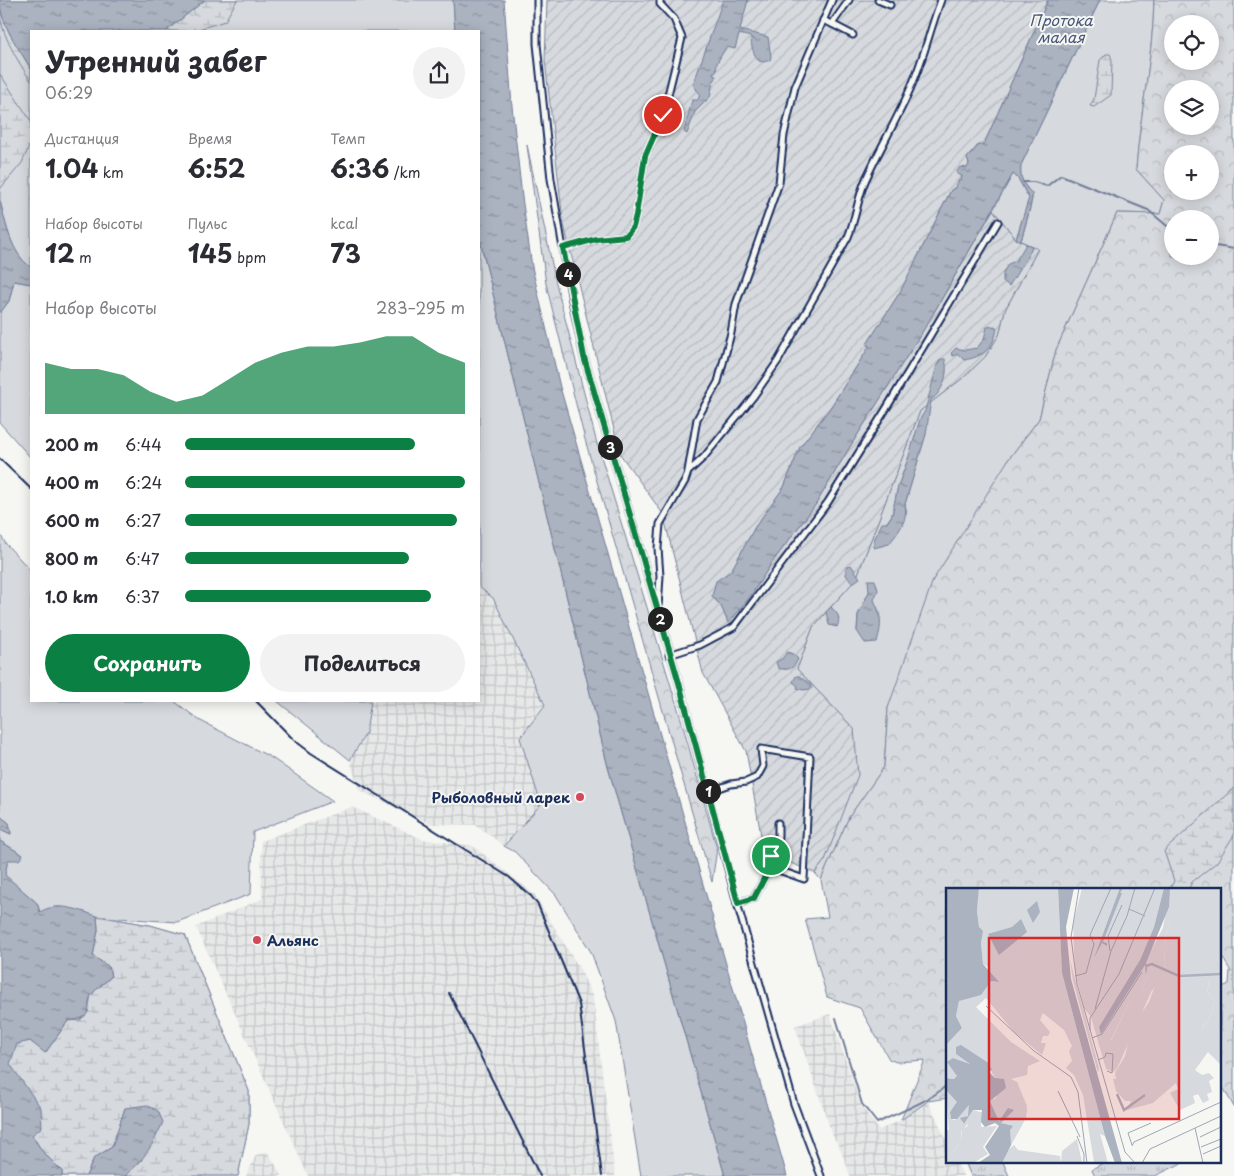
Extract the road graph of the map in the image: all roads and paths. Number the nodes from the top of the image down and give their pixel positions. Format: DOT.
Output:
graph roads {
  1 [pos="537,0"];
  2 [pos="660,0"];
  3 [pos="832,0"];
  4 [pos="849,0"];
  5 [pos="878,0"];
  6 [pos="941,0"];
  7 [pos="890,6"];
  8 [pos="823,20"];
  9 [pos="832,24"];
  10 [pos="853,35"];
  11 [pos="998,222"];
  12 [pos="563,248"];
  13 [pos="688,472"];
  14 [pos="657,611"];
  15 [pos="669,655"];
  16 [pos="708,792"];
  17 [pos="778,823"];
  18 [pos="770,867"];
  19 [pos="738,903"];
  20 [pos="821,1176"];
  1 -- 12 [label="street"];
  2 -- 12 [label="street"];
  3 -- 8 [label="street"];
  4 -- 9 [label="street"];
  5 -- 7 [label="street"];
  6 -- 13 [label="street"];
  8 -- 9 [label="street"];
  8 -- 13 [label="street"];
  9 -- 10 [label="street"];
  11 -- 15 [label="street"];
  12 -- 14 [label="street"];
  13 -- 14 [label="street"];
  14 -- 15 [label="street"];
  15 -- 16 [label="street"];
  16 -- 18 [label="street"];
  16 -- 19 [label="street"];
  17 -- 18 [label="street"];
  18 -- 19 [label="street"];
  19 -- 20 [label="street"];
}
